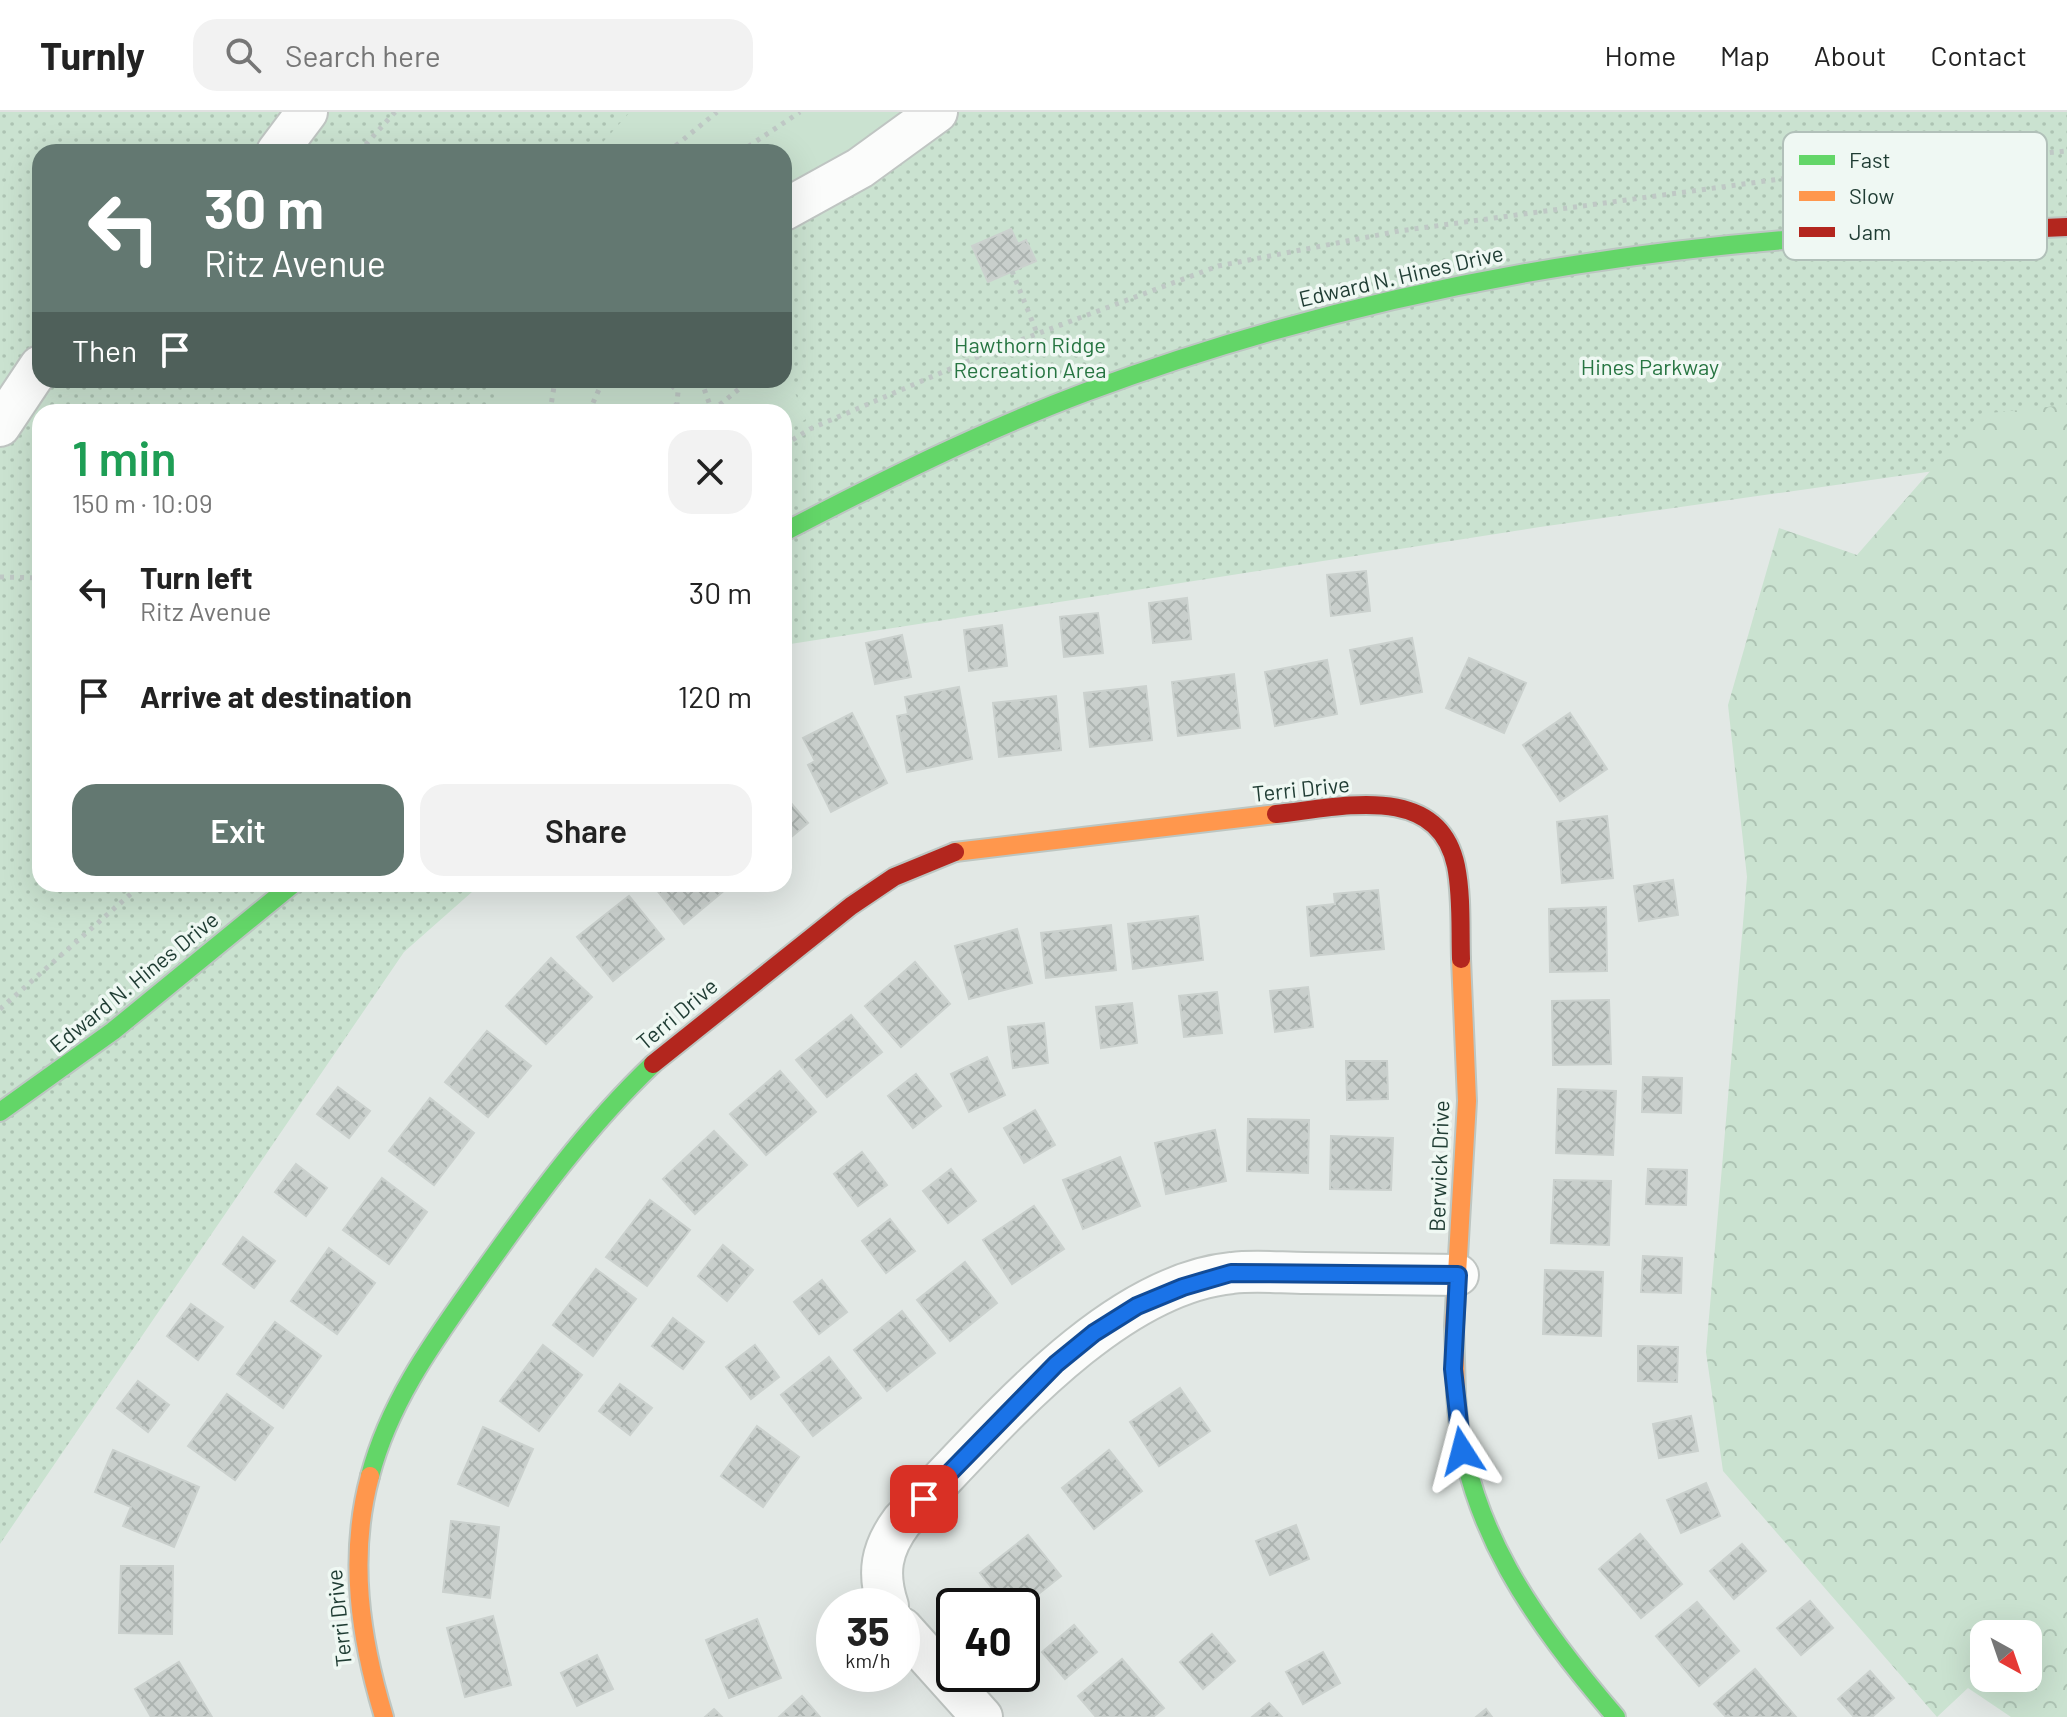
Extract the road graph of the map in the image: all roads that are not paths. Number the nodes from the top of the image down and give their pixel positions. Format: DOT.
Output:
graph roads {
  1 [pos="307,112"];
  2 [pos="937,112"];
  3 [pos="283,144"];
  4 [pos="792,206"];
  5 [pos="2067,227"];
  6 [pos="2047,228"];
  7 [pos="1783,240"];
  8 [pos="32,378"];
  9 [pos="0,426"];
  10 [pos="792,528"];
  11 [pos="1428,820"];
  12 [pos="283,892"];
  13 [pos="0,1112"];
  14 [pos="1458,1275"];
  15 [pos="885,1588"];
  16 [pos="920,1648"];
  17 [pos="384,1717"];
  18 [pos="982,1717"];
  19 [pos="1616,1717"];
  1 -- 3 [label="street"];
  2 -- 4 [label="street"];
  5 -- 6 [label="street, Edward N. Hines Drive"];
  7 -- 10 [label="street, Edward N. Hines Drive"];
  8 -- 9 [label="street"];
  11 -- 14 [label="street, Berwick Drive"];
  11 -- 17 [label="street, Terri Drive"];
  12 -- 13 [label="street, Edward N. Hines Drive"];
  14 -- 15 [label="street"];
  14 -- 19 [label="street, Berwick Drive"];
  16 -- 18 [label="street"];
}
